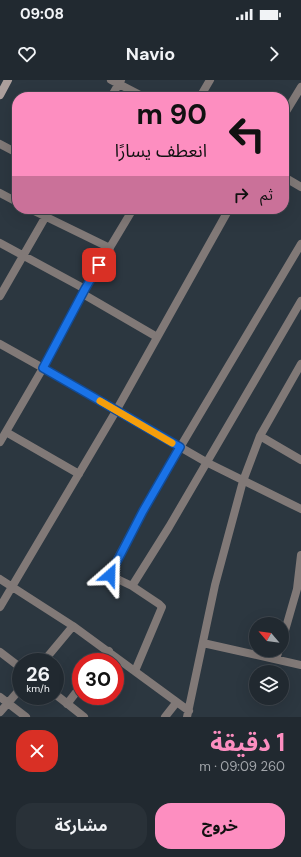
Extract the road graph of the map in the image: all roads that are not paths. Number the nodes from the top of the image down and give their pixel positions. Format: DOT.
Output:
graph roads {
  1 [pos="8,80"];
  2 [pos="210,80"];
  3 [pos="117,81"];
  4 [pos="301,87"];
  5 [pos="113,92"];
  6 [pos="136,92"];
  7 [pos="203,92"];
  8 [pos="0,95"];
  9 [pos="289,107"];
  10 [pos="0,144"];
  11 [pos="12,150"];
  12 [pos="289,180"];
  13 [pos="301,187"];
  14 [pos="0,193"];
  15 [pos="12,199"];
  16 [pos="40,214"];
  17 [pos="48,214"];
  18 [pos="130,214"];
  19 [pos="226,214"];
  20 [pos="46,217"];
  21 [pos="0,243"];
  22 [pos="301,244"];
  23 [pos="110,248"];
  24 [pos="23,256"];
  25 [pos="84,291"];
  26 [pos="0,296"];
  27 [pos="301,301"];
  28 [pos="157,337"];
  29 [pos="0,344"];
  30 [pos="301,364"];
  31 [pos="43,368"];
  32 [pos="116,411"];
  33 [pos="6,432"];
  34 [pos="260,436"];
  35 [pos="0,442"];
  36 [pos="180,447"];
  37 [pos="301,460"];
  38 [pos="206,462"];
  39 [pos="79,474"];
  40 [pos="243,481"];
  41 [pos="301,509"];
  42 [pos="301,555"];
  43 [pos="0,580"];
  44 [pos="11,586"];
  45 [pos="132,586"];
  46 [pos="299,589"];
  47 [pos="0,607"];
  48 [pos="289,620"];
  49 [pos="73,626"];
  50 [pos="203,643"];
  51 [pos="0,652"];
  52 [pos="109,652"];
  53 [pos="50,653"];
  54 [pos="276,659"];
  55 [pos="12,661"];
  56 [pos="301,665"];
  57 [pos="135,671"];
  58 [pos="0,697"];
  59 [pos="12,698"];
  60 [pos="72,698"];
  61 [pos="9,702"];
  62 [pos="64,702"];
  63 [pos="176,703"];
  64 [pos="67,704"];
  65 [pos="0,712"];
  66 [pos="188,714"];
  67 [pos="26,717"];
  68 [pos="84,717"];
  69 [pos="165,717"];
  1 -- 8 [label="street"];
  2 -- 7 [label="street"];
  3 -- 5 [label="street"];
  3 -- 6 [label="street"];
  4 -- 9 [label="street"];
  10 -- 11 [label="street"];
  12 -- 13 [label="street"];
  14 -- 15 [label="street"];
  16 -- 20 [label="street"];
  17 -- 20 [label="street"];
  18 -- 23 [label="street"];
  19 -- 28 [label="street"];
  20 -- 23 [label="street"];
  20 -- 24 [label="street"];
  21 -- 24 [label="street"];
  22 -- 36 [label="street"];
  23 -- 25 [label="street"];
  24 -- 25 [label="street"];
  24 -- 26 [label="street"];
  25 -- 28 [label="street"];
  25 -- 31 [label="street"];
  27 -- 38 [label="street"];
  28 -- 32 [label="street"];
  29 -- 31 [label="street"];
  30 -- 34 [label="street"];
  31 -- 32 [label="street"];
  31 -- 33 [label="street"];
  32 -- 36 [label="street"];
  32 -- 39 [label="street"];
  33 -- 35 [label="street"];
  33 -- 39 [label="street"];
  34 -- 37 [label="street"];
  34 -- 40 [label="street"];
  36 -- 38 [label="street"];
  36 -- 45 [label="street"];
  38 -- 40 [label="street"];
  38 -- 45 [label="street"];
  39 -- 44 [label="street"];
  40 -- 41 [label="street"];
  40 -- 50 [label="street"];
  42 -- 46 [label="street"];
  43 -- 44 [label="street"];
  44 -- 47 [label="street"];
  44 -- 49 [label="street"];
  45 -- 57 [label="street"];
  46 -- 48 [label="street"];
  49 -- 52 [label="street"];
  49 -- 53 [label="street"];
  50 -- 54 [label="street"];
  50 -- 66 [label="street"];
  51 -- 55 [label="street"];
  52 -- 57 [label="street"];
  54 -- 56 [label="street"];
  57 -- 63 [label="street"];
  58 -- 61 [label="street"];
  59 -- 61 [label="street"];
  60 -- 64 [label="street"];
  61 -- 65 [label="street"];
  61 -- 67 [label="street"];
  62 -- 64 [label="street"];
  63 -- 66 [label="street"];
  63 -- 69 [label="street"];
  64 -- 68 [label="street"];
}
